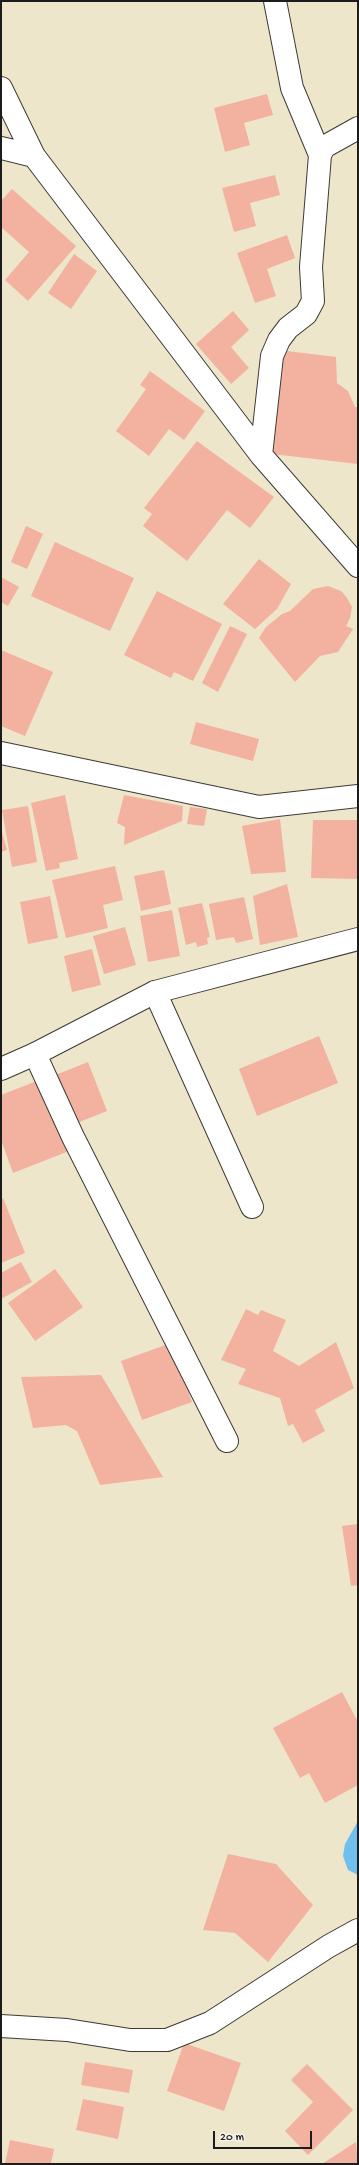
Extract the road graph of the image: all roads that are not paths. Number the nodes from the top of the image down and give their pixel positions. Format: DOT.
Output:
graph roads {
  1 [pos="276,1"];
  2 [pos="1,88"];
  3 [pos="358,128"];
  4 [pos="1,148"];
  5 [pos="320,155"];
  6 [pos="34,156"];
  7 [pos="261,455"];
  8 [pos="358,566"];
  9 [pos="1,753"];
  10 [pos="358,796"];
  11 [pos="358,939"];
  12 [pos="155,992"];
  13 [pos="35,1054"];
  14 [pos="1,1069"];
  15 [pos="252,1207"];
  16 [pos="227,1441"];
  17 [pos="358,1930"];
  18 [pos="1,2026"];
  1 -- 5 [label="street"];
  2 -- 6 [label="street"];
  3 -- 5 [label="street"];
  4 -- 6 [label="street"];
  5 -- 7 [label="street"];
  6 -- 7 [label="street"];
  7 -- 8 [label="street"];
  9 -- 10 [label="street"];
  11 -- 12 [label="street"];
  12 -- 13 [label="street"];
  12 -- 15 [label="street"];
  13 -- 14 [label="street"];
  13 -- 16 [label="street"];
  17 -- 18 [label="street"];
}
